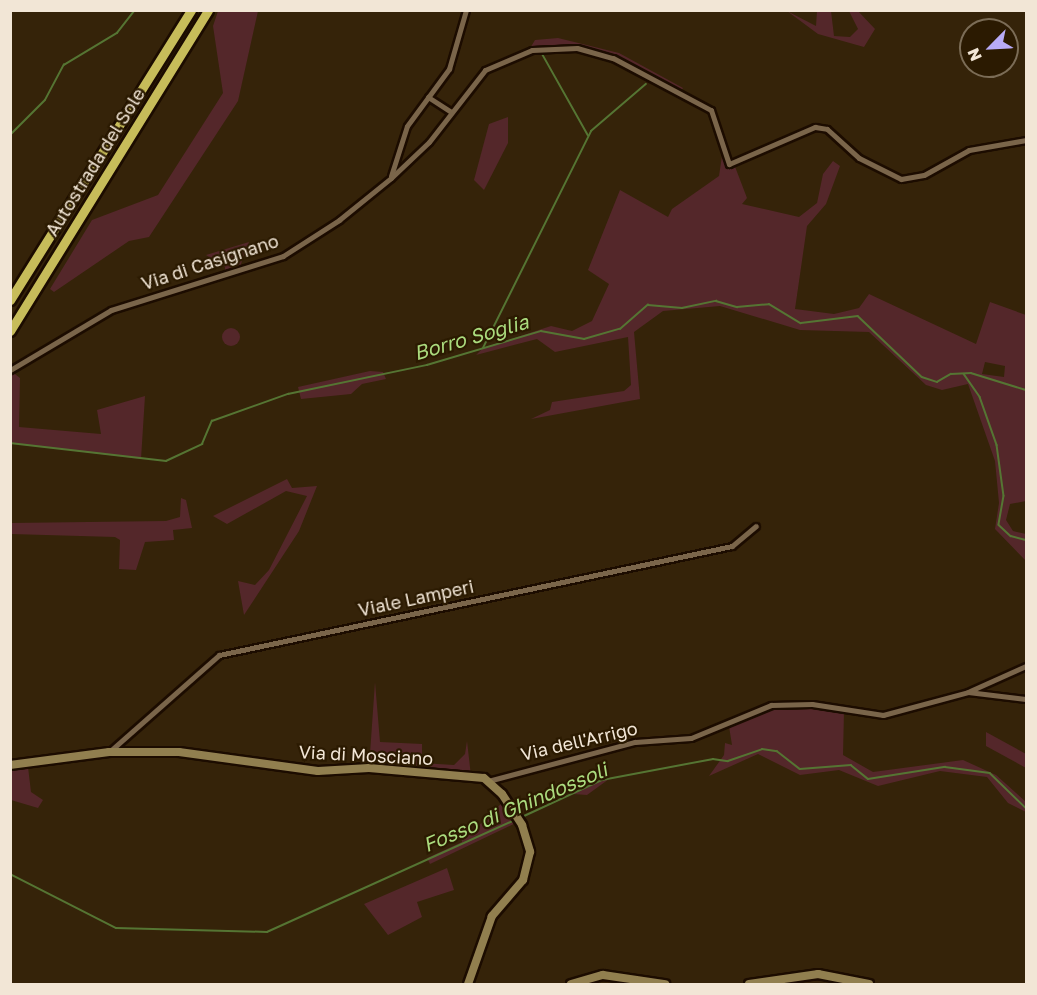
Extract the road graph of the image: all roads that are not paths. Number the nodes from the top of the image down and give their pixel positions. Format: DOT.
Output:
graph roads {
  1 [pos="191,10"];
  2 [pos="208,10"];
  3 [pos="466,10"];
  4 [pos="428,97"];
  5 [pos="450,112"];
  6 [pos="1026,140"];
  7 [pos="391,178"];
  8 [pos="10,300"];
  9 [pos="10,331"];
  10 [pos="10,370"];
  11 [pos="756,526"];
  12 [pos="1026,666"];
  13 [pos="968,692"];
  14 [pos="1026,699"];
  15 [pos="109,752"];
  16 [pos="10,765"];
  17 [pos="488,781"];
  18 [pos="785,980"];
  19 [pos="468,984"];
  20 [pos="571,984"];
  21 [pos="665,984"];
  22 [pos="749,984"];
  23 [pos="869,984"];
  1 -- 8 [label="highway, Autostrada del Sole"];
  2 -- 9 [label="highway, Autostrada del Sole"];
  3 -- 4 [label="street"];
  4 -- 5 [label="street"];
  4 -- 7 [label="street"];
  5 -- 6 [label="street, Via di Casignano"];
  5 -- 7 [label="street, Via di Casignano"];
  7 -- 10 [label="street, Via di Casignano"];
  11 -- 15 [label="street, Viale Lamperi"];
  12 -- 13 [label="street"];
  13 -- 14 [label="street, Via dell'Arrigo"];
  13 -- 17 [label="street, Via dell'Arrigo"];
  15 -- 16 [label="main road, Via di Mosciano"];
  15 -- 17 [label="main road, Via di Mosciano"];
  17 -- 19 [label="main road"];
  18 -- 22 [label="main road"];
  18 -- 23 [label="main road"];
  20 -- 21 [label="main road"];
}
